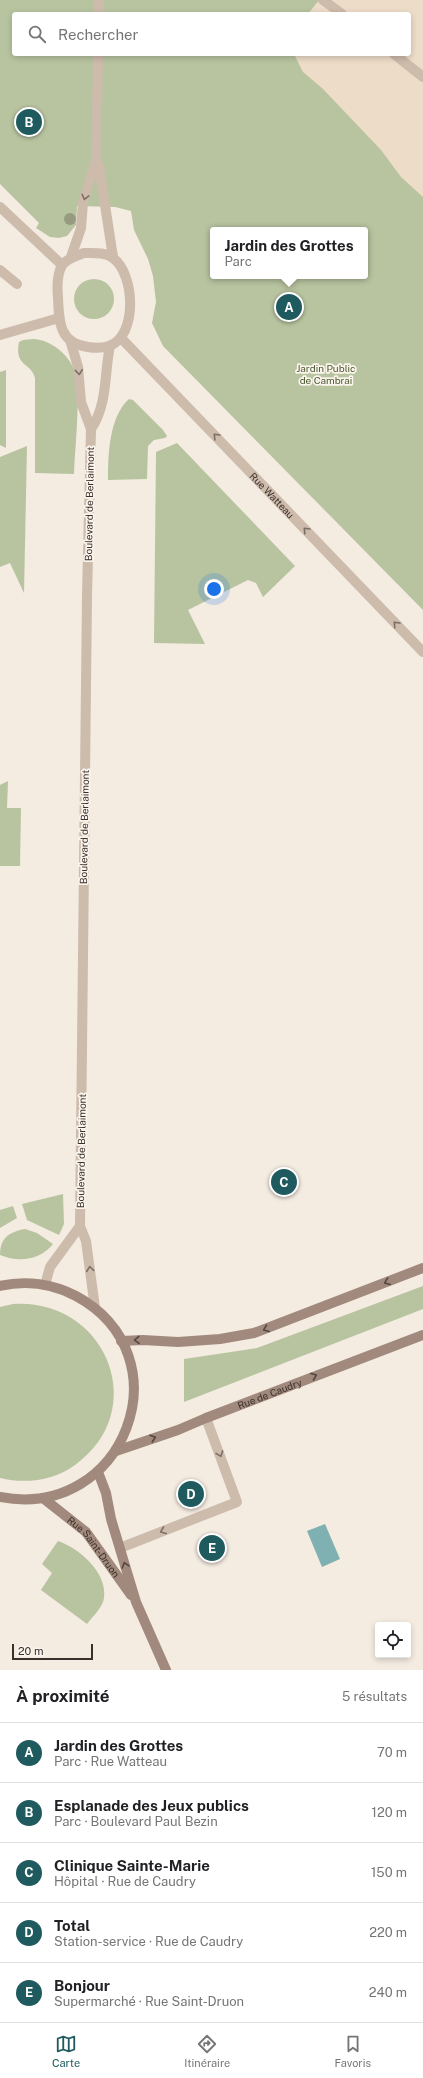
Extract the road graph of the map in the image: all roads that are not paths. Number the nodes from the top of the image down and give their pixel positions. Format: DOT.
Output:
graph roads {
  1 [pos="99,0"];
  2 [pos="323,0"];
  3 [pos="99,12"];
  4 [pos="339,12"];
  5 [pos="98,56"];
  6 [pos="397,56"];
  7 [pos="423,77"];
  8 [pos="96,160"];
  9 [pos="0,207"];
  10 [pos="71,257"];
  11 [pos="112,257"];
  12 [pos="62,265"];
  13 [pos="0,270"];
  14 [pos="17,284"];
  15 [pos="59,318"];
  16 [pos="0,334"];
  17 [pos="121,338"];
  18 [pos="71,343"];
  19 [pos="110,346"];
  20 [pos="91,429"];
  21 [pos="423,652"];
  22 [pos="80,1226"];
  23 [pos="423,1268"];
  24 [pos="45,1285"];
  25 [pos="0,1286"];
  26 [pos="95,1308"];
  27 [pos="423,1335"];
  28 [pos="121,1341"];
  29 [pos="206,1418"];
  30 [pos="116,1450"];
  31 [pos="98,1472"];
  32 [pos="0,1496"];
  33 [pos="43,1498"];
  34 [pos="120,1548"];
  35 [pos="136,1602"];
  36 [pos="166,1670"];
  1 -- 3 [label="street"];
  2 -- 4 [label="street"];
  5 -- 8 [label="street"];
  6 -- 7 [label="street"];
  8 -- 10 [label="street, one-way"];
  8 -- 11 [label="street"];
  9 -- 12 [label="street"];
  10 -- 11 [label="street"];
  10 -- 12 [label="street"];
  11 -- 17 [label="street"];
  12 -- 15 [label="street"];
  13 -- 14 [label="street"];
  15 -- 16 [label="street"];
  15 -- 18 [label="street"];
  17 -- 19 [label="street"];
  21 -- 17 [label="street, Rue Watteau, one-way"];
  18 -- 19 [label="street"];
  18 -- 20 [label="street, Boulevard de Berlaimont, one-way"];
  19 -- 20 [label="street, Boulevard de Berlaimont"];
  20 -- 22 [label="street, Boulevard de Berlaimont"];
  22 -- 24 [label="street"];
  26 -- 22 [label="street, Boulevard de Berlaimont, one-way"];
  23 -- 28 [label="main road, one-way"];
  24 -- 25 [label="main road"];
  24 -- 26 [label="main road"];
  26 -- 28 [label="main road"];
  29 -- 27 [label="main road, Rue de Caudry, one-way"];
  28 -- 30 [label="main road"];
  30 -- 29 [label="main road, Rue de Caudry, one-way"];
  29 -- 34 [label="street, one-way"];
  30 -- 31 [label="main road"];
  31 -- 33 [label="main road"];
  31 -- 34 [label="main road, Rue Saint-Druon"];
  32 -- 33 [label="main road"];
  33 -- 35 [label="main road, Rue Saint-Druon"];
  35 -- 34 [label="main road, Rue Saint-Druon, one-way"];
  35 -- 36 [label="main road, Rue Saint-Druon"];
}
